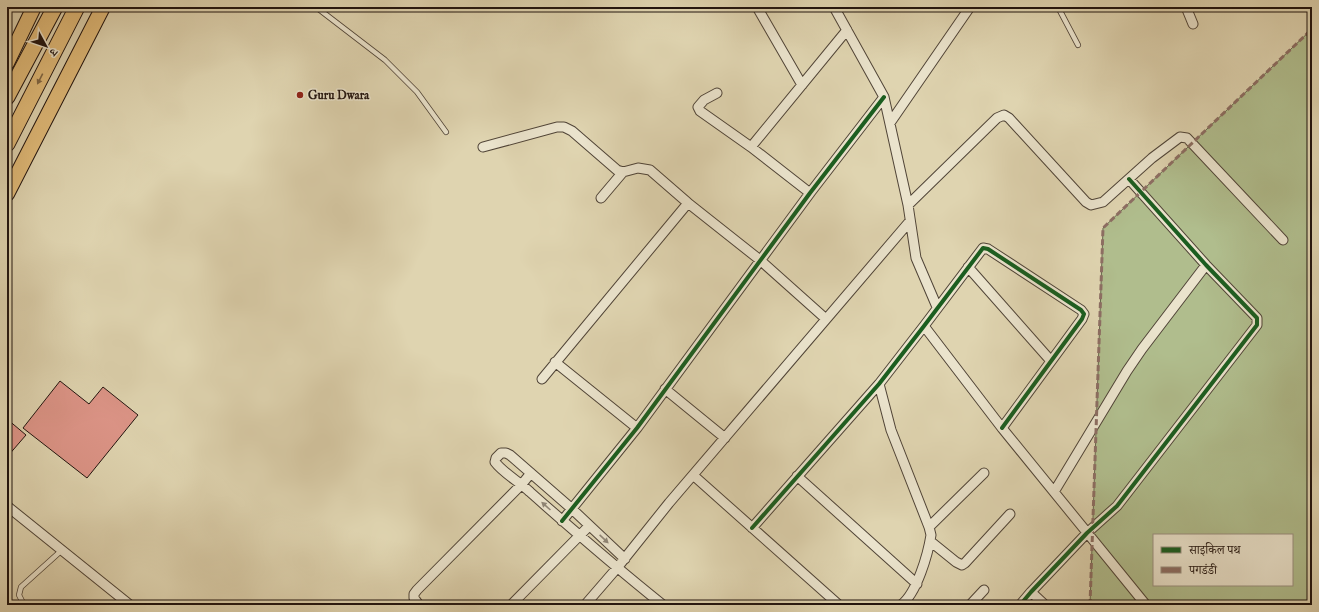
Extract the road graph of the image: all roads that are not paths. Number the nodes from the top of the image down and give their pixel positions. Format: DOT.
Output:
graph roads {
  1 [pos="34,7"];
  2 [pos="55,7"];
  3 [pos="77,7"];
  4 [pos="103,7"];
  5 [pos="316,7"];
  6 [pos="758,7"];
  7 [pos="834,7"];
  8 [pos="970,7"];
  9 [pos="1058,7"];
  10 [pos="1186,7"];
  11 [pos="1193,24"];
  12 [pos="847,30"];
  13 [pos="1078,46"];
  14 [pos="7,63"];
  15 [pos="802,85"];
  16 [pos="717,93"];
  17 [pos="7,97"];
  18 [pos="884,97"];
  19 [pos="890,123"];
  20 [pos="446,132"];
  21 [pos="7,144"];
  22 [pos="751,147"];
  23 [pos="483,148"];
  24 [pos="623,172"];
  25 [pos="1129,179"];
  26 [pos="810,193"];
  27 [pos="7,194"];
  28 [pos="601,198"];
  29 [pos="688,203"];
  30 [pos="908,205"];
  31 [pos="910,220"];
  32 [pos="1283,240"];
  33 [pos="760,260"];
  34 [pos="1206,265"];
  35 [pos="968,266"];
  36 [pos="937,307"];
  37 [pos="826,319"];
  38 [pos="924,326"];
  39 [pos="1051,361"];
  40 [pos="555,362"];
  41 [pos="542,379"];
  42 [pos="879,384"];
  43 [pos="665,389"];
  44 [pos="637,428"];
  45 [pos="1002,428"];
  46 [pos="725,438"];
  47 [pos="531,473"];
  48 [pos="984,473"];
  49 [pos="693,476"];
  50 [pos="797,476"];
  51 [pos="522,484"];
  52 [pos="1054,492"];
  53 [pos="7,506"];
  54 [pos="572,509"];
  55 [pos="1010,514"];
  56 [pos="562,520"];
  57 [pos="589,526"];
  58 [pos="929,527"];
  59 [pos="752,528"];
  60 [pos="1087,533"];
  61 [pos="580,536"];
  62 [pos="930,541"];
  63 [pos="62,550"];
  64 [pos="625,559"];
  65 [pos="617,568"];
  66 [pos="917,584"];
  67 [pos="984,590"];
  68 [pos="1031,592"];
  69 [pos="24,605"];
  70 [pos="130,605"];
  71 [pos="419,605"];
  72 [pos="511,605"];
  73 [pos="585,605"];
  74 [pos="663,605"];
  75 [pos="839,605"];
  76 [pos="901,605"];
  77 [pos="970,605"];
  78 [pos="1020,605"];
  79 [pos="1045,605"];
  80 [pos="1146,605"];
  1 -- 14 [label="main road"];
  2 -- 17 [label="highway"];
  3 -- 21 [label="highway, one-way"];
  4 -- 27 [label="main road"];
  5 -- 20 [label="lane"];
  6 -- 15 [label="street"];
  7 -- 12 [label="street"];
  8 -- 19 [label="street"];
  9 -- 13 [label="lane"];
  10 -- 11 [label="street"];
  12 -- 15 [label="street"];
  12 -- 18 [label="street"];
  15 -- 22 [label="street"];
  16 -- 22 [label="street"];
  18 -- 19 [label="street"];
  18 -- 26 [label="street"];
  19 -- 30 [label="street"];
  22 -- 26 [label="street"];
  23 -- 24 [label="street"];
  24 -- 28 [label="street"];
  24 -- 29 [label="street"];
  25 -- 30 [label="street"];
  25 -- 32 [label="street"];
  25 -- 34 [label="street"];
  26 -- 33 [label="street"];
  29 -- 33 [label="street"];
  29 -- 40 [label="street"];
  30 -- 31 [label="street"];
  31 -- 36 [label="street"];
  31 -- 37 [label="street"];
  33 -- 37 [label="street"];
  33 -- 43 [label="street"];
  34 -- 52 [label="street"];
  34 -- 60 [label="street"];
  35 -- 36 [label="street"];
  35 -- 39 [label="street"];
  35 -- 39 [label="street"];
  36 -- 38 [label="street"];
  37 -- 46 [label="street"];
  38 -- 42 [label="street"];
  38 -- 45 [label="street"];
  39 -- 45 [label="street"];
  40 -- 41 [label="street"];
  40 -- 44 [label="street"];
  42 -- 50 [label="street"];
  42 -- 58 [label="street"];
  43 -- 44 [label="street"];
  43 -- 46 [label="street"];
  44 -- 54 [label="street"];
  45 -- 52 [label="street"];
  46 -- 49 [label="street"];
  47 -- 51 [label="street"];
  47 -- 51 [label="street"];
  47 -- 54 [label="street"];
  48 -- 58 [label="street"];
  49 -- 59 [label="street"];
  49 -- 64 [label="street"];
  50 -- 59 [label="street"];
  50 -- 66 [label="street"];
  56 -- 51 [label="street, one-way"];
  51 -- 71 [label="street"];
  52 -- 60 [label="street"];
  53 -- 63 [label="street"];
  54 -- 56 [label="street"];
  54 -- 57 [label="street"];
  55 -- 62 [label="street"];
  56 -- 61 [label="street"];
  57 -- 61 [label="street"];
  57 -- 64 [label="street, one-way"];
  58 -- 62 [label="street"];
  59 -- 75 [label="street"];
  60 -- 68 [label="street"];
  60 -- 80 [label="street"];
  61 -- 65 [label="street"];
  61 -- 72 [label="street"];
  62 -- 66 [label="street"];
  63 -- 69 [label="lane"];
  63 -- 70 [label="street"];
  64 -- 65 [label="street"];
  65 -- 73 [label="street"];
  65 -- 74 [label="street"];
  66 -- 76 [label="street"];
  67 -- 77 [label="street"];
  68 -- 78 [label="street"];
  68 -- 79 [label="street"];
}
